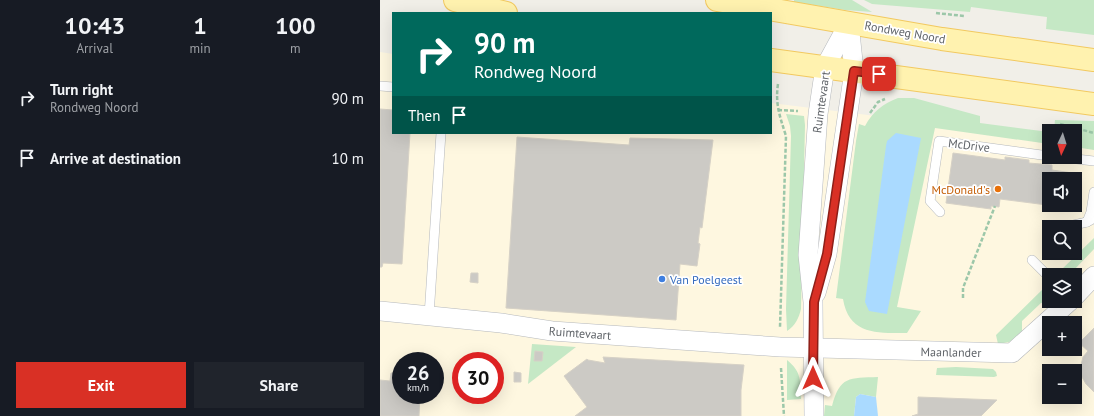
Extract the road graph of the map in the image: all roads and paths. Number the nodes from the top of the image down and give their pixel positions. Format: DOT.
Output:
graph roads {
  1 [pos="455,0"];
  2 [pos="717,0"];
  3 [pos="502,12"];
  4 [pos="849,23"];
  5 [pos="1094,60"];
  6 [pos="776,61"];
  7 [pos="826,67"];
  8 [pos="854,71"];
  9 [pos="380,86"];
  10 [pos="392,87"];
  11 [pos="891,97"];
  12 [pos="1094,104"];
  13 [pos="777,110"];
  14 [pos="818,114"];
  15 [pos="848,117"];
  16 [pos="1082,130"];
  17 [pos="1094,133"];
  18 [pos="441,134"];
  19 [pos="1042,155"];
  20 [pos="1082,161"];
  21 [pos="1093,163"];
  22 [pos="1094,192"];
  23 [pos="995,206"];
  24 [pos="940,212"];
  25 [pos="1090,220"];
  26 [pos="1032,260"];
  27 [pos="1042,270"];
  28 [pos="1094,276"];
  29 [pos="1082,289"];
  30 [pos="963,298"];
  31 [pos="814,302"];
  32 [pos="1062,308"];
  33 [pos="380,311"];
  34 [pos="429,316"];
  35 [pos="780,347"];
  36 [pos="813,348"];
  37 [pos="784,416"];
  38 [pos="814,416"];
  1 -- 3 [label="main road"];
  2 -- 4 [label="main road, Rondweg Noord"];
  4 -- 5 [label="main road, Rondweg Noord"];
  4 -- 7 [label="street, Ruimtevaart"];
  4 -- 8 [label="street, Ruimtevaart"];
  6 -- 7 [label="main road"];
  6 -- 13 [label="path"];
  7 -- 8 [label="main road"];
  7 -- 14 [label="street, Ruimtevaart"];
  8 -- 12 [label="main road"];
  8 -- 15 [label="street, Ruimtevaart"];
  9 -- 10 [label="lane"];
  11 -- 15 [label="path"];
  13 -- 14 [label="path"];
  13 -- 35 [label="path"];
  14 -- 31 [label="street, Ruimtevaart"];
  15 -- 31 [label="street, Ruimtevaart"];
  16 -- 17 [label="path"];
  18 -- 34 [label="lane"];
  19 -- 24 [label="lane, McDrive"];
  20 -- 21 [label="lane"];
  22 -- 25 [label="lane"];
  23 -- 30 [label="path"];
  26 -- 27 [label="lane"];
  28 -- 29 [label="street"];
  31 -- 36 [label="street, Ruimtevaart"];
  32 -- 36 [label="street, Maanlander"];
  33 -- 34 [label="street, Ruimtevaart"];
  34 -- 35 [label="street, Ruimtevaart"];
  35 -- 36 [label="street, Ruimtevaart"];
  35 -- 37 [label="path"];
  36 -- 38 [label="street, Ruimtevaart"];
}
